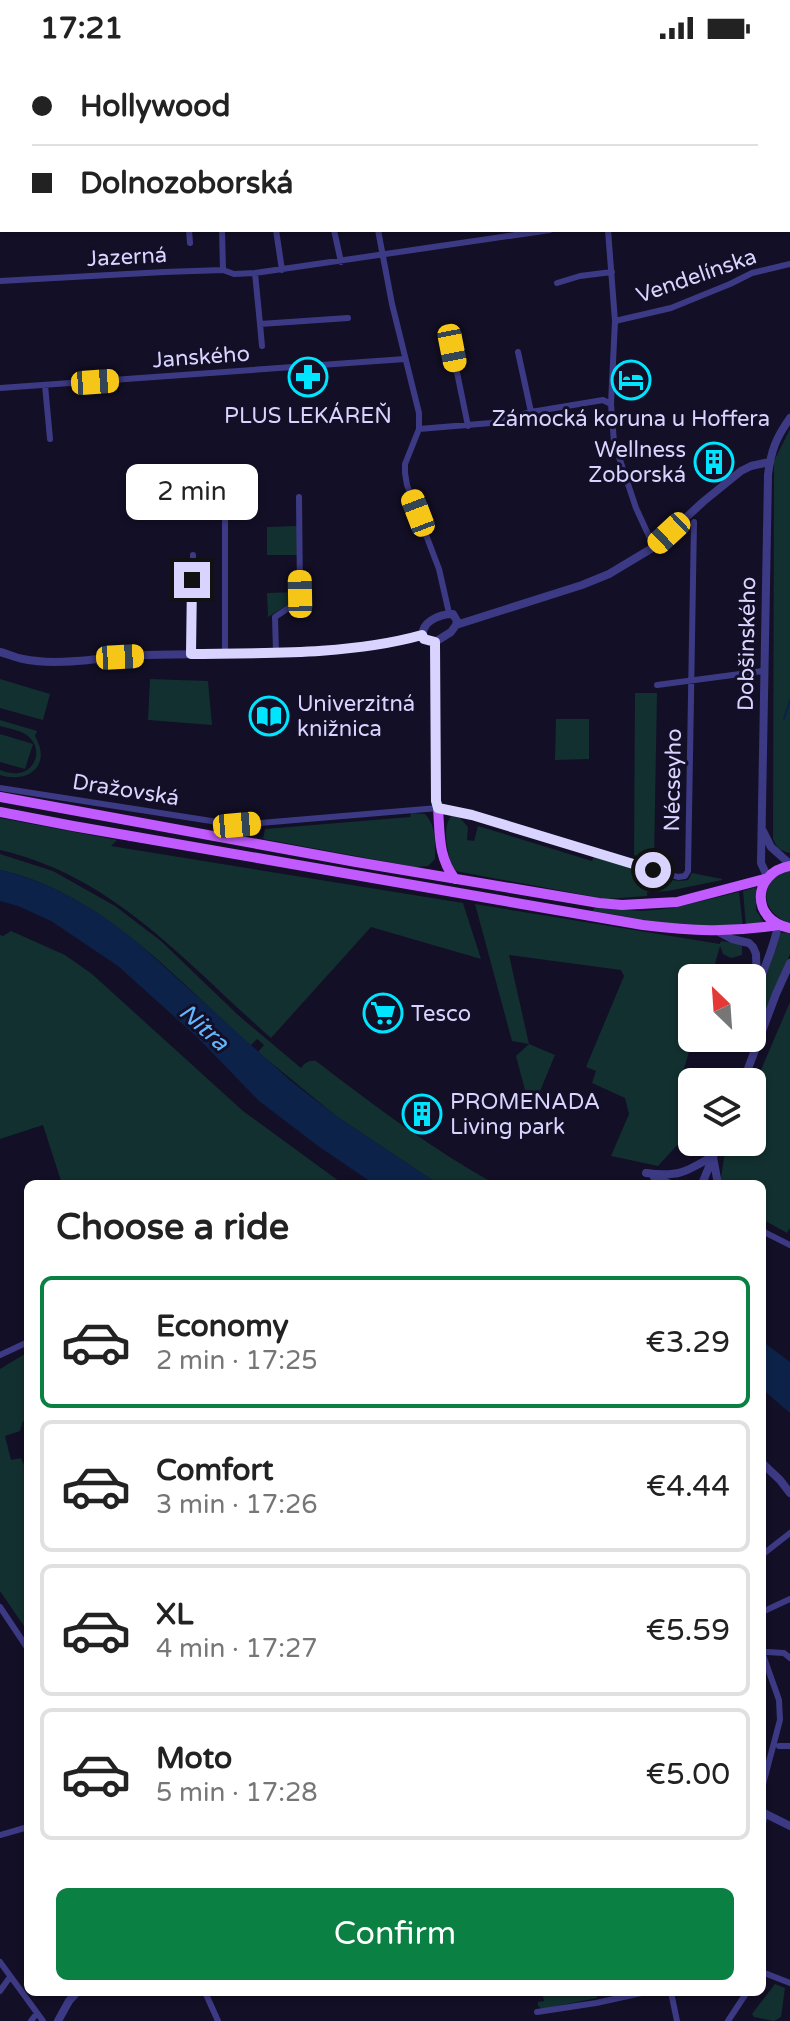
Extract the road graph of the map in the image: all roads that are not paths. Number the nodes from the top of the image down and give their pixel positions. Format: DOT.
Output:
graph roads {
  1 [pos="189,232"];
  2 [pos="222,232"];
  3 [pos="276,232"];
  4 [pos="334,232"];
  5 [pos="378,232"];
  6 [pos="537,232"];
  7 [pos="608,232"];
  8 [pos="190,243"];
  9 [pos="382,256"];
  10 [pos="341,262"];
  11 [pos="790,264"];
  12 [pos="223,270"];
  13 [pos="282,270"];
  14 [pos="612,272"];
  15 [pos="255,273"];
  16 [pos="0,281"];
  17 [pos="557,283"];
  18 [pos="348,318"];
  19 [pos="615,321"];
  20 [pos="260,324"];
  21 [pos="262,346"];
  22 [pos="452,348"];
  23 [pos="518,352"];
  24 [pos="405,359"];
  25 [pos="45,385"];
  26 [pos="0,388"];
  27 [pos="611,404"];
  28 [pos="531,412"];
  29 [pos="790,418"];
  30 [pos="468,426"];
  31 [pos="419,429"];
  32 [pos="50,439"];
  33 [pos="769,462"];
  34 [pos="225,478"];
  35 [pos="299,497"];
  36 [pos="694,522"];
  37 [pos="654,547"];
  38 [pos="193,555"];
  39 [pos="449,613"];
  40 [pos="456,625"];
  41 [pos="422,635"];
  42 [pos="435,642"];
  43 [pos="0,652"];
  44 [pos="276,652"];
  45 [pos="191,654"];
  46 [pos="225,654"];
  47 [pos="763,671"];
  48 [pos="692,681"];
  49 [pos="657,685"];
  50 [pos="0,788"];
  51 [pos="0,797"];
  52 [pos="438,808"];
  53 [pos="0,812"];
  54 [pos="762,828"];
  55 [pos="441,854"];
  56 [pos="790,865"];
  57 [pos="421,873"];
  58 [pos="768,878"];
  59 [pos="455,879"];
  60 [pos="778,925"];
  61 [pos="790,928"];
  62 [pos="717,931"];
  63 [pos="790,963"];
  64 [pos="756,964"];
  65 [pos="766,965"];
  66 [pos="766,1020"];
  67 [pos="713,1156"];
  68 [pos="646,1173"];
  69 [pos="653,1180"];
  70 [pos="661,1180"];
  71 [pos="704,1180"];
  72 [pos="717,1180"];
  73 [pos="766,1233"];
  74 [pos="790,1245"];
  75 [pos="24,1344"];
  76 [pos="0,1355"];
  77 [pos="766,1467"];
  78 [pos="790,1493"];
  79 [pos="790,1533"];
  80 [pos="766,1552"];
  81 [pos="790,1599"];
  82 [pos="0,1607"];
  83 [pos="766,1610"];
  84 [pos="24,1643"];
  85 [pos="766,1652"];
  86 [pos="766,1658"];
  87 [pos="790,1658"];
  88 [pos="779,1746"];
  89 [pos="790,1746"];
  90 [pos="766,1773"];
  91 [pos="766,1814"];
  92 [pos="790,1826"];
  93 [pos="24,1828"];
  94 [pos="0,1835"];
  95 [pos="0,1962"];
  96 [pos="766,1974"];
  97 [pos="10,1977"];
  98 [pos="790,1983"];
  99 [pos="0,1991"];
  100 [pos="24,1996"];
  101 [pos="24,1996"];
  102 [pos="73,1996"];
  103 [pos="207,1996"];
  104 [pos="629,1996"];
  105 [pos="672,1996"];
  106 [pos="744,1996"];
  107 [pos="537,2012"];
  108 [pos="43,2021"];
  109 [pos="58,2021"];
  110 [pos="218,2021"];
  111 [pos="677,2021"];
  112 [pos="728,2021"];
  1 -- 8 [label="street"];
  2 -- 12 [label="street"];
  3 -- 13 [label="street"];
  4 -- 10 [label="street"];
  5 -- 9 [label="street"];
  6 -- 9 [label="street, Jazerná"];
  7 -- 14 [label="street"];
  9 -- 10 [label="street, Jazerná"];
  9 -- 24 [label="street"];
  10 -- 13 [label="street, Jazerná"];
  11 -- 19 [label="street, Vendelínska"];
  12 -- 15 [label="street, Jazerná"];
  12 -- 16 [label="street, Jazerná"];
  13 -- 15 [label="street, Jazerná"];
  14 -- 17 [label="street"];
  14 -- 19 [label="street"];
  15 -- 20 [label="street"];
  18 -- 20 [label="street"];
  19 -- 27 [label="street"];
  20 -- 21 [label="street"];
  22 -- 30 [label="street"];
  23 -- 28 [label="street"];
  24 -- 25 [label="street, Janského"];
  24 -- 31 [label="street"];
  25 -- 26 [label="street, Janského"];
  25 -- 32 [label="street"];
  27 -- 28 [label="street"];
  27 -- 37 [label="street"];
  28 -- 30 [label="street"];
  29 -- 33 [label="street"];
  30 -- 31 [label="street"];
  31 -- 39 [label="street"];
  33 -- 37 [label="street"];
  33 -- 47 [label="street, Dobšinského"];
  34 -- 46 [label="street"];
  35 -- 44 [label="street"];
  36 -- 48 [label="street, Nécseyho"];
  37 -- 40 [label="street"];
  38 -- 45 [label="street"];
  39 -- 40 [label="street"];
  39 -- 41 [label="street"];
  40 -- 42 [label="street"];
  41 -- 42 [label="street"];
  41 -- 44 [label="street"];
  42 -- 52 [label="street"];
  43 -- 45 [label="street"];
  44 -- 46 [label="street"];
  45 -- 46 [label="street"];
  47 -- 48 [label="street"];
  47 -- 54 [label="street, Dobšinského"];
  48 -- 49 [label="street"];
  48 -- 52 [label="street, Nécseyho"];
  50 -- 52 [label="street, Dražovská"];
  51 -- 57 [label="main road"];
  52 -- 55 [label="main road"];
  53 -- 62 [label="main road"];
  54 -- 56 [label="street"];
  54 -- 58 [label="street, Dobšinského"];
  55 -- 57 [label="main road"];
  55 -- 59 [label="main road"];
  56 -- 58 [label="main road"];
  57 -- 59 [label="main road"];
  58 -- 59 [label="main road"];
  58 -- 60 [label="main road"];
  60 -- 61 [label="main road"];
  60 -- 62 [label="main road"];
  60 -- 65 [label="street"];
  62 -- 64 [label="street"];
  63 -- 66 [label="street"];
  67 -- 68 [label="street"];
  67 -- 71 [label="street"];
  67 -- 72 [label="street"];
  68 -- 69 [label="street"];
  68 -- 70 [label="street"];
  73 -- 74 [label="street"];
  75 -- 76 [label="street"];
  77 -- 78 [label="street"];
  79 -- 80 [label="street"];
  81 -- 83 [label="street"];
  82 -- 84 [label="street"];
  85 -- 87 [label="street"];
  86 -- 90 [label="street"];
  88 -- 89 [label="street"];
  91 -- 92 [label="street"];
  93 -- 94 [label="street"];
  95 -- 97 [label="street"];
  96 -- 98 [label="street"];
  97 -- 99 [label="street"];
  97 -- 101 [label="street"];
  100 -- 108 [label="street"];
  102 -- 109 [label="street"];
  103 -- 110 [label="street"];
  104 -- 107 [label="street"];
  105 -- 111 [label="street"];
  106 -- 112 [label="street"];
}
